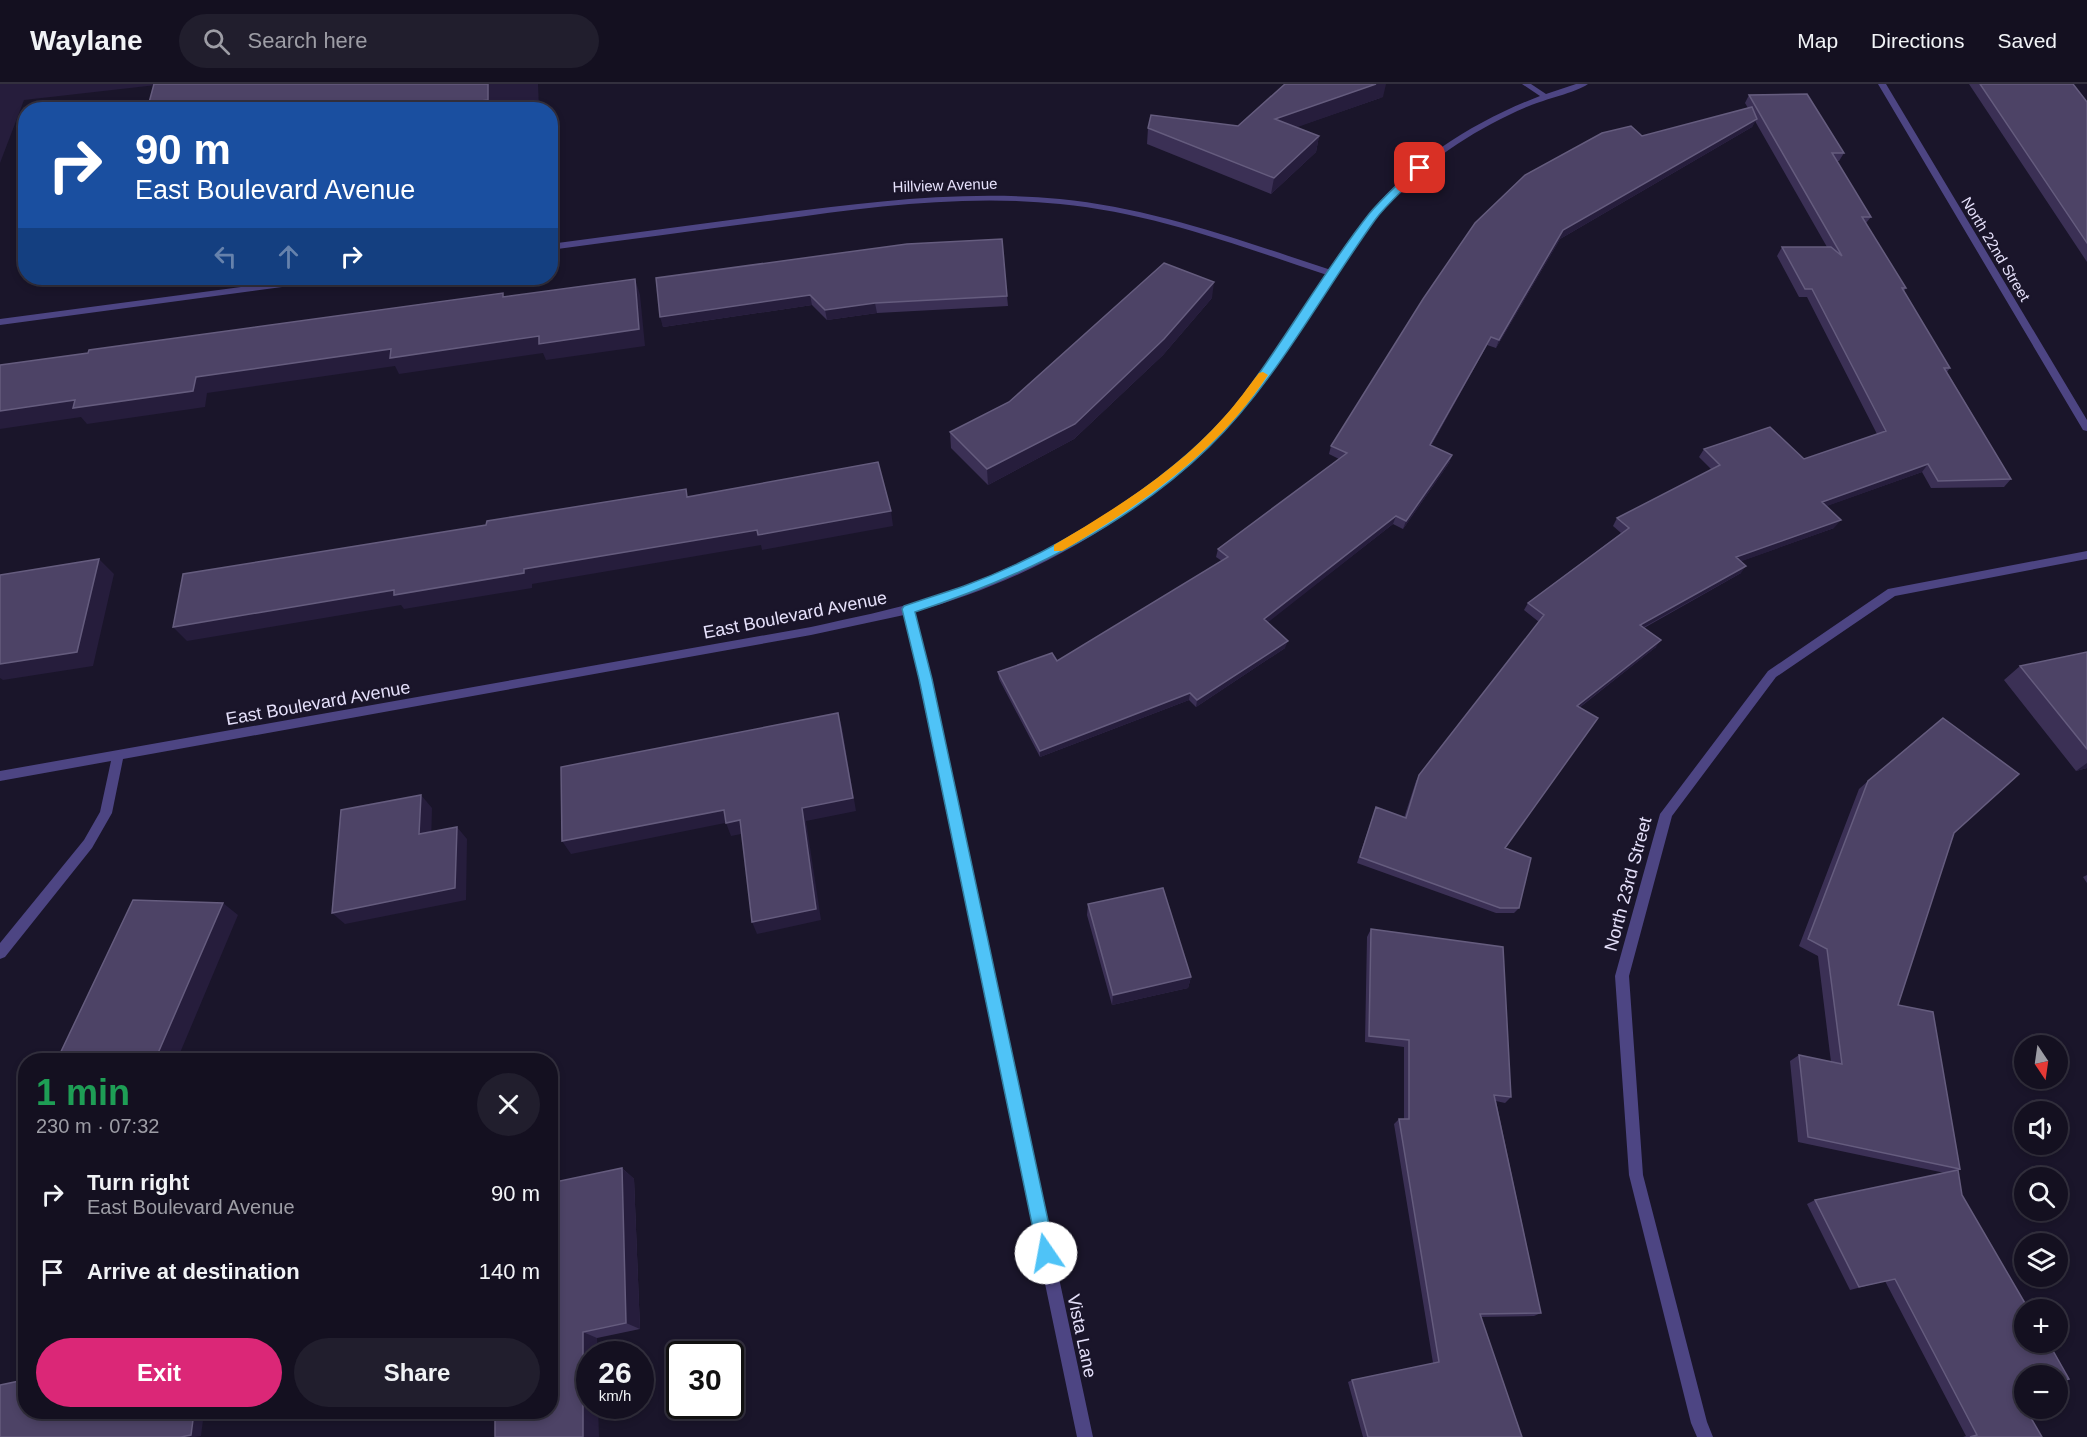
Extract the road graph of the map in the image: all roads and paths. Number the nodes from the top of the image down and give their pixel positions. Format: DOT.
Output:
graph roads {
  1 [pos="1527,84"];
  2 [pos="1584,84"];
  3 [pos="1882,84"];
  4 [pos="1546,97"];
  5 [pos="558,246"];
  6 [pos="1333,274"];
  7 [pos="275,285"];
  8 [pos="0,322"];
  9 [pos="2087,428"];
  10 [pos="2087,555"];
  11 [pos="908,609"];
  12 [pos="118,755"];
  13 [pos="0,776"];
  14 [pos="0,953"];
  15 [pos="1085,1437"];
  16 [pos="1705,1437"];
  1 -- 4 [label="street"];
  2 -- 4 [label="street, East Boulevard Avenue"];
  3 -- 9 [label="street, North 22nd Street"];
  4 -- 6 [label="street, East Boulevard Avenue"];
  5 -- 6 [label="street, Hillview Avenue"];
  6 -- 11 [label="street, East Boulevard Avenue"];
  7 -- 8 [label="street"];
  10 -- 16 [label="street, North 23rd Street"];
  11 -- 12 [label="street, East Boulevard Avenue"];
  11 -- 15 [label="street, Vista Lane"];
  12 -- 13 [label="street, East Boulevard Avenue"];
  12 -- 14 [label="street"];
}
